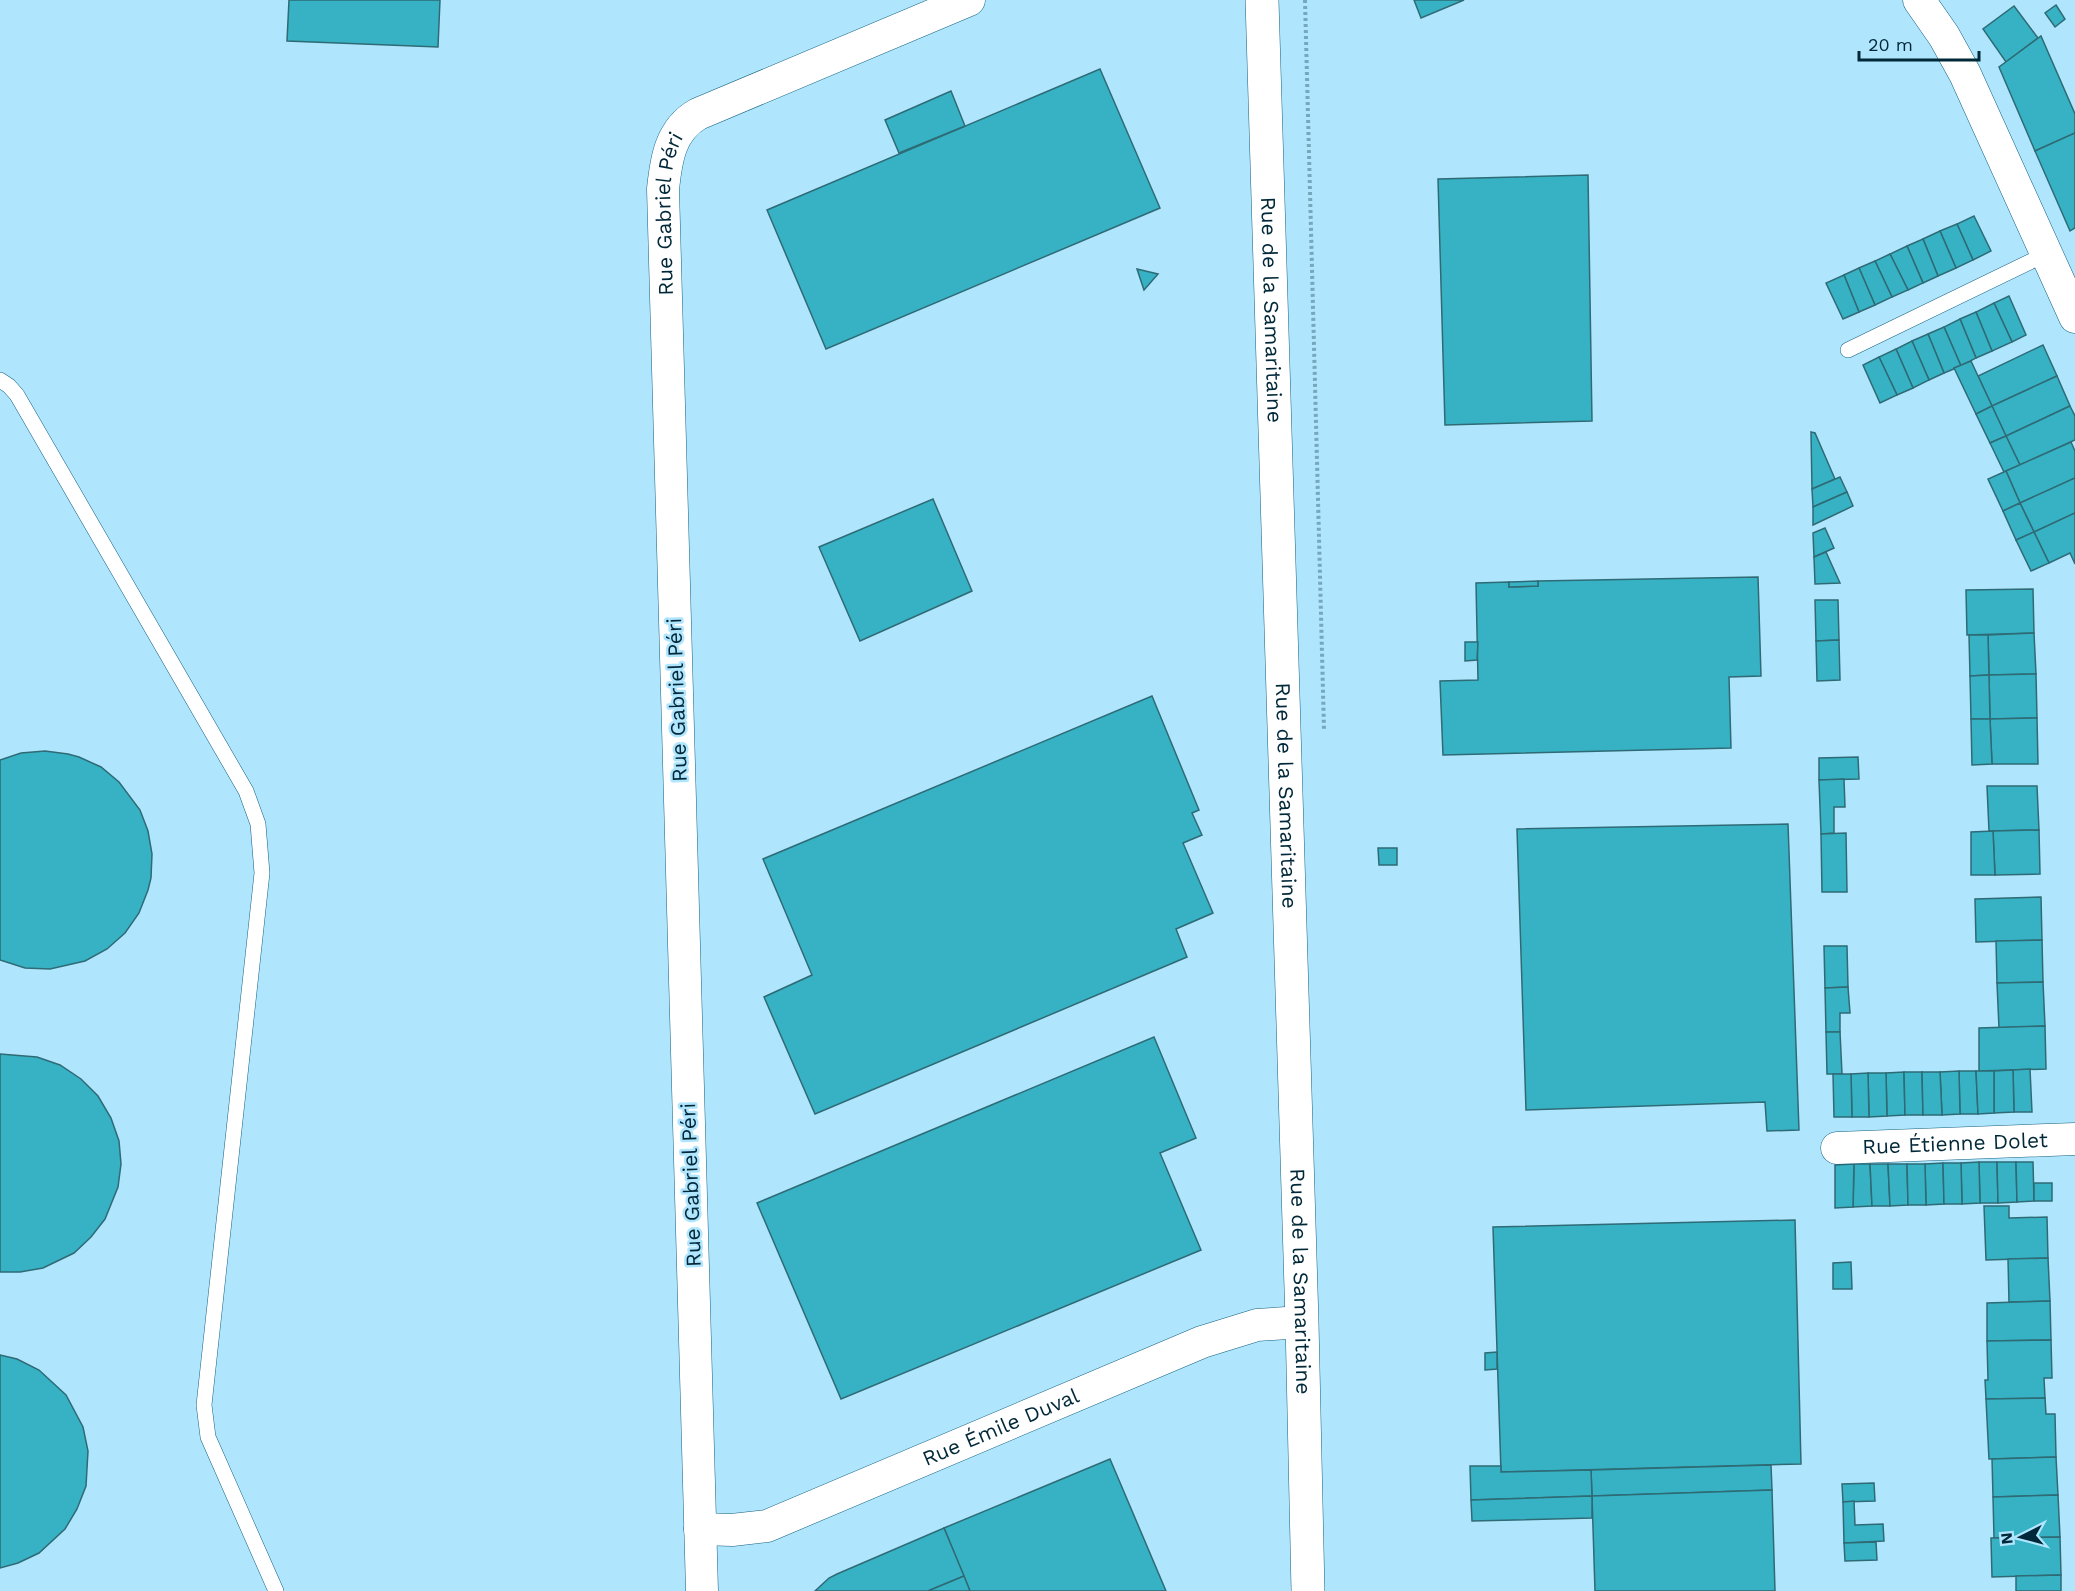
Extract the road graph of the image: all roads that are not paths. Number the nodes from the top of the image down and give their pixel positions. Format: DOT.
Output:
graph roads {
  1 [pos="969,0"];
  2 [pos="1262,0"];
  3 [pos="1919,0"];
  4 [pos="2046,254"];
  5 [pos="2075,317"];
  6 [pos="1848,350"];
  7 [pos="0,380"];
  8 [pos="2075,1139"];
  9 [pos="1837,1148"];
  10 [pos="1302,1322"];
  11 [pos="700,1530"];
  12 [pos="276,1591"];
  13 [pos="702,1591"];
  14 [pos="1308,1591"];
  1 -- 11 [label="street, Rue Gabriel Péri"];
  2 -- 10 [label="street, Rue de la Samaritaine"];
  3 -- 4 [label="street"];
  4 -- 5 [label="street"];
  4 -- 6 [label="lane"];
  7 -- 12 [label="lane"];
  8 -- 9 [label="street, Rue Étienne Dolet"];
  10 -- 11 [label="street, Rue Émile Duval"];
  10 -- 14 [label="street, Rue de la Samaritaine"];
  11 -- 13 [label="street, Rue Gabriel Péri"];
}
